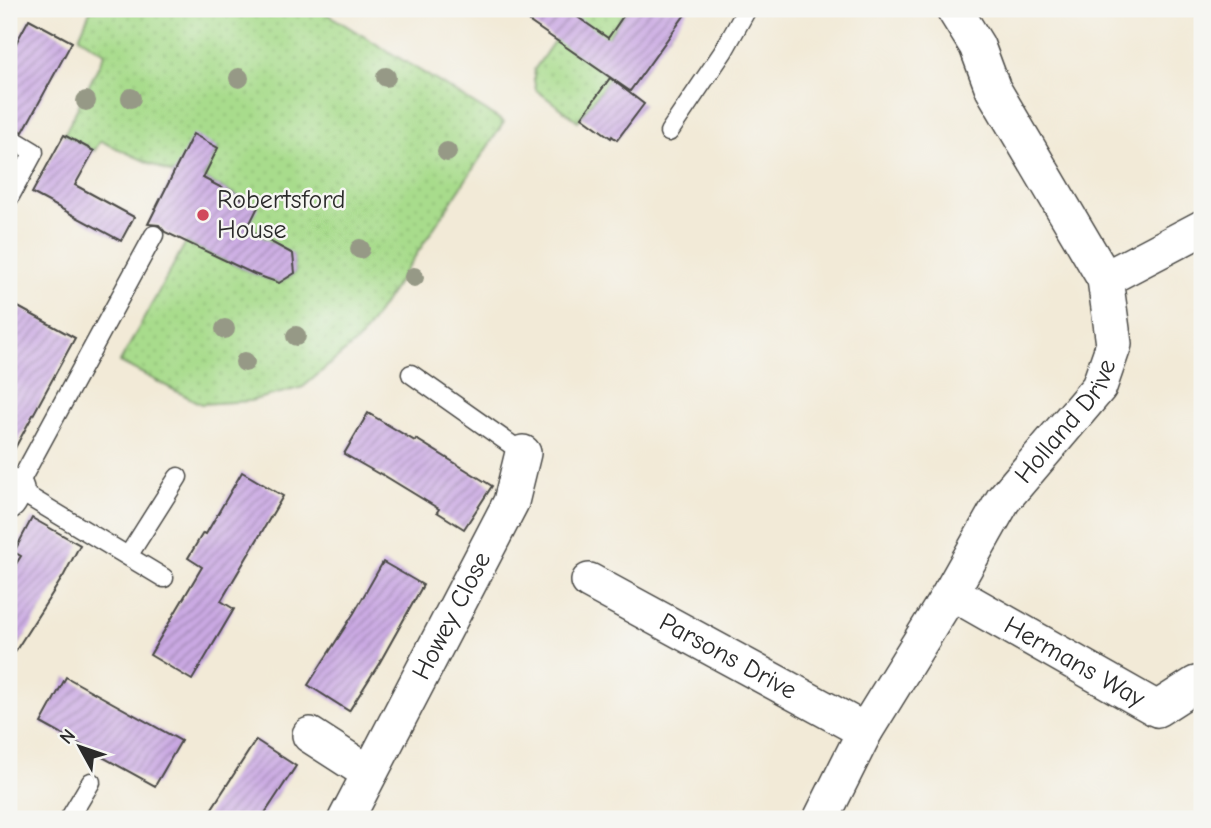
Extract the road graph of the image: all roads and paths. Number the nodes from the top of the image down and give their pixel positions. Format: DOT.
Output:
graph roads {
  1 [pos="747,9"];
  2 [pos="954,9"];
  3 [pos="669,132"];
  4 [pos="9,137"];
  5 [pos="9,198"];
  6 [pos="1202,228"];
  7 [pos="154,235"];
  8 [pos="1105,278"];
  9 [pos="411,374"];
  10 [pos="523,453"];
  11 [pos="178,477"];
  12 [pos="11,492"];
  13 [pos="128,556"];
  14 [pos="164,578"];
  15 [pos="589,581"];
  16 [pos="951,592"];
  17 [pos="1196,684"];
  18 [pos="865,731"];
  19 [pos="310,735"];
  20 [pos="369,773"];
  21 [pos="91,782"];
  22 [pos="69,819"];
  23 [pos="346,819"];
  24 [pos="821,819"];
  1 -- 3 [label="lane"];
  2 -- 8 [label="street, Holland Drive"];
  4 -- 5 [label="lane"];
  6 -- 8 [label="street"];
  7 -- 12 [label="lane"];
  8 -- 16 [label="street, Holland Drive"];
  9 -- 10 [label="lane"];
  10 -- 20 [label="street, Howey Close"];
  11 -- 13 [label="lane"];
  12 -- 13 [label="lane"];
  13 -- 14 [label="lane"];
  15 -- 18 [label="street, Parsons Drive"];
  16 -- 17 [label="street, Hermans Way"];
  16 -- 18 [label="street, Holland Drive"];
  18 -- 24 [label="street, Holland Drive"];
  19 -- 20 [label="street"];
  20 -- 23 [label="street, Howey Close"];
  21 -- 22 [label="lane"];
}
